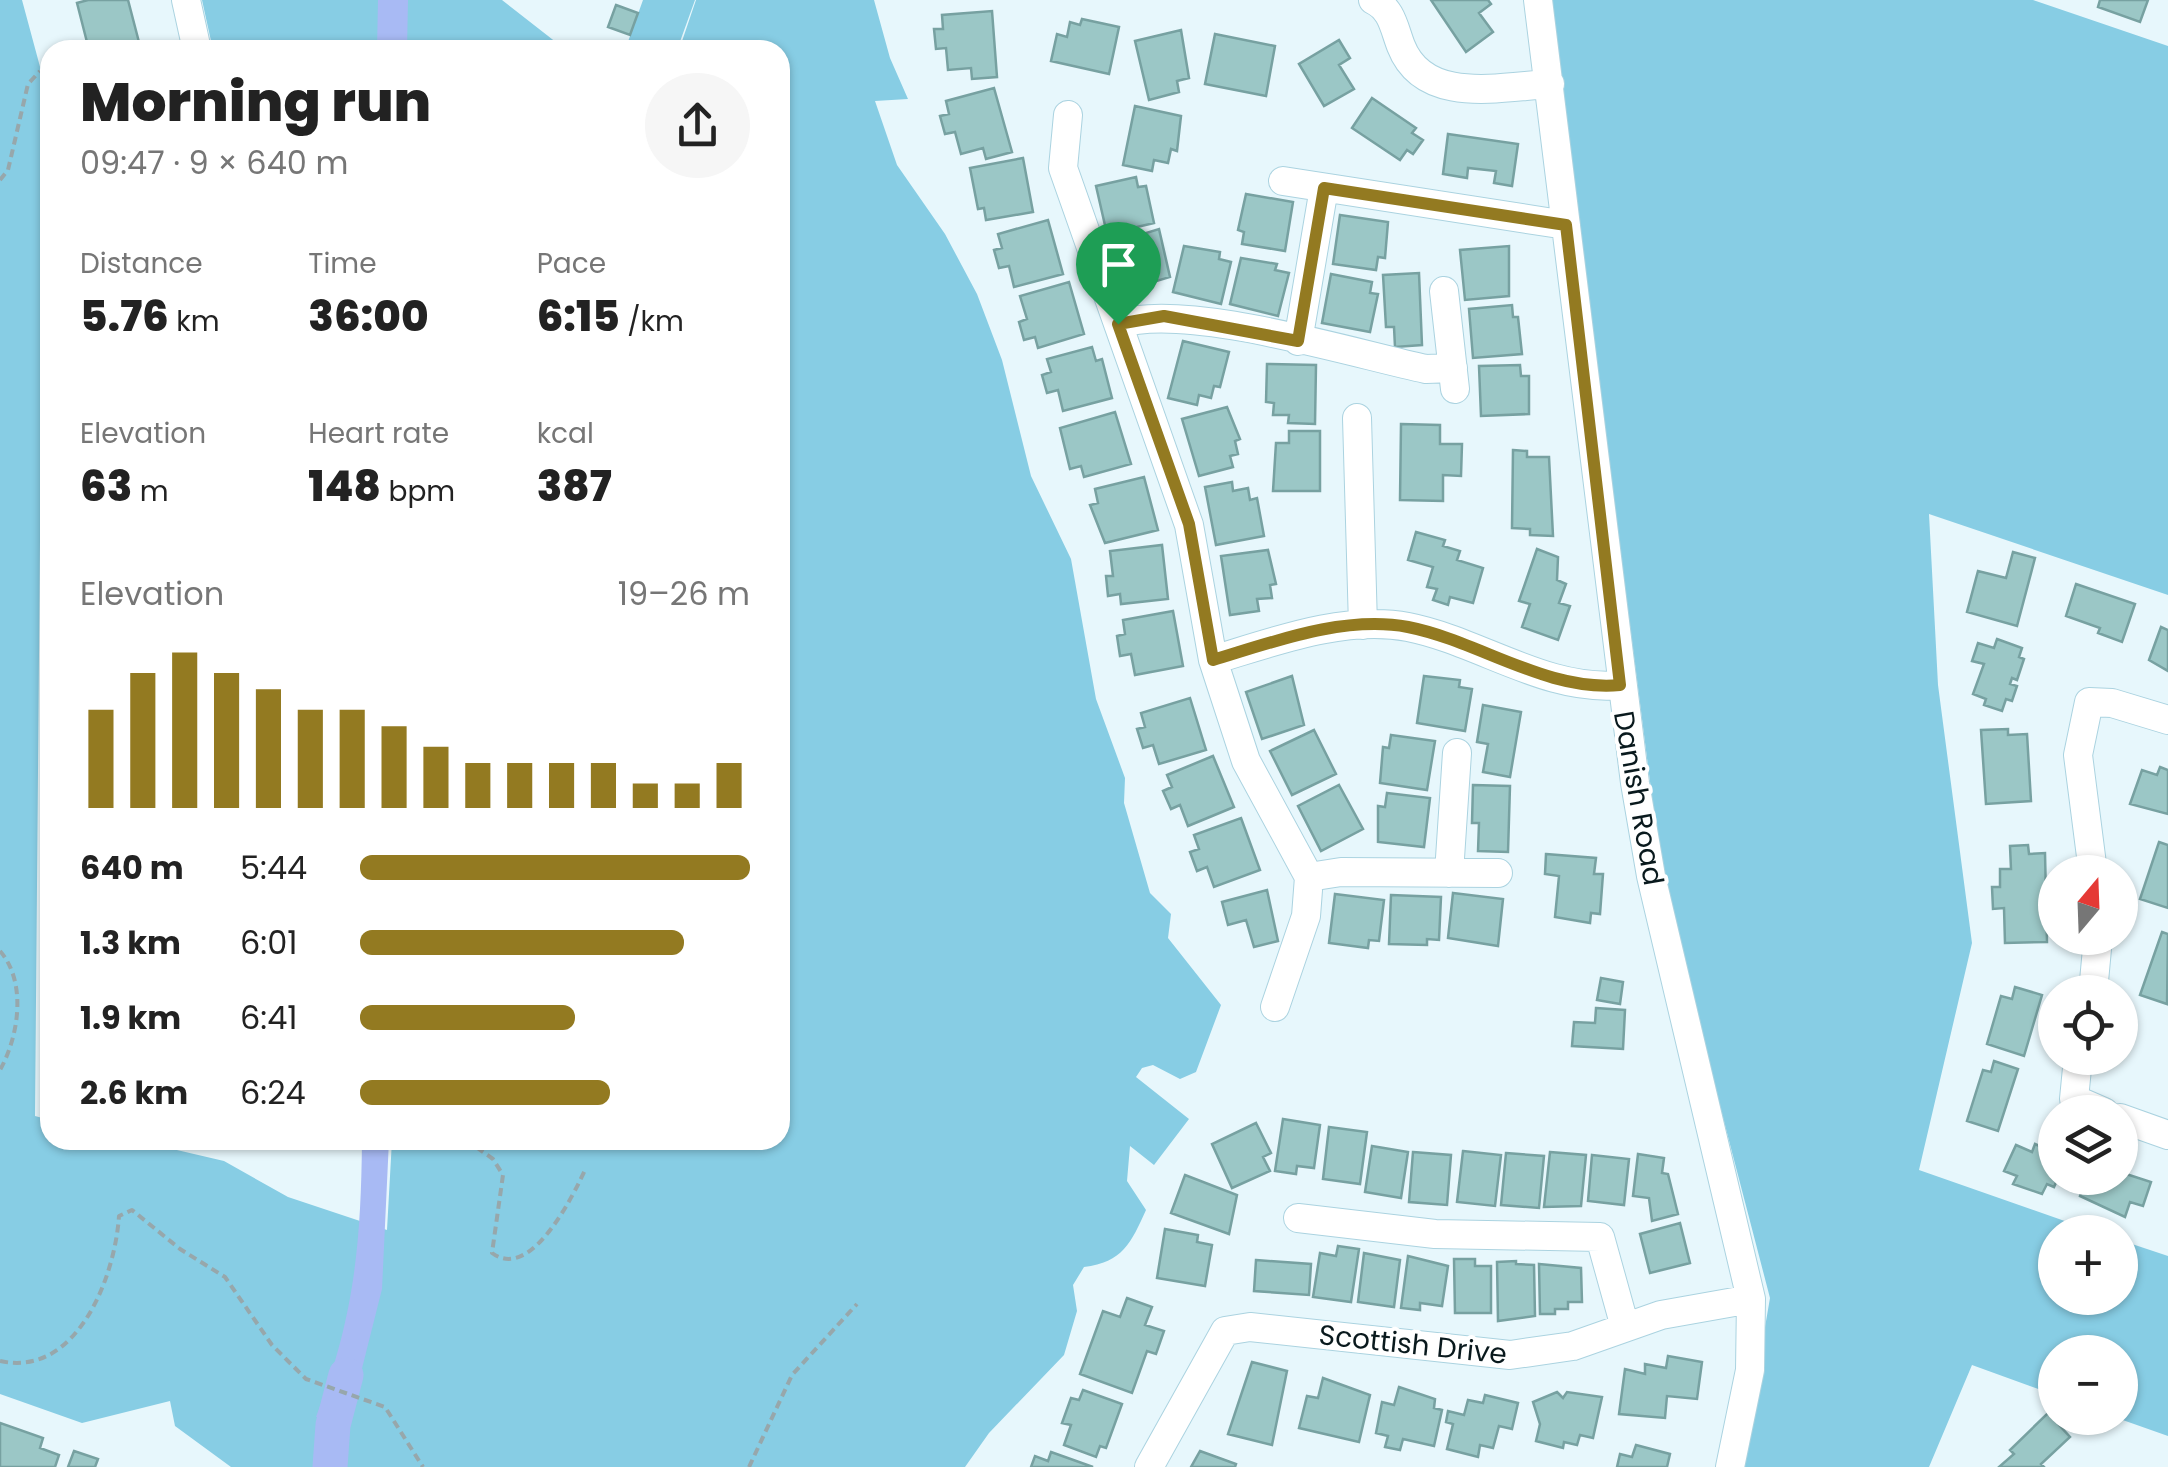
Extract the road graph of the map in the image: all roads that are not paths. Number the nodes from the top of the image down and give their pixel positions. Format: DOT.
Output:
graph roads {
  1 [pos="186,0"];
  2 [pos="1374,0"];
  3 [pos="1538,0"];
  4 [pos="195,40"];
  5 [pos="1550,84"];
  6 [pos="1068,115"];
  7 [pos="1283,181"];
  8 [pos="1324,188"];
  9 [pos="1566,225"];
  10 [pos="1444,291"];
  11 [pos="1118,324"];
  12 [pos="1298,341"];
  13 [pos="1357,418"];
  14 [pos="1364,626"];
  15 [pos="1213,660"];
  16 [pos="1620,685"];
  17 [pos="2168,720"];
  18 [pos="1457,753"];
  19 [pos="2091,855"];
  20 [pos="1449,873"];
  21 [pos="1498,873"];
  22 [pos="1309,878"];
  23 [pos="1276,1006"];
  24 [pos="2138,1124"];
  25 [pos="2168,1135"];
  26 [pos="1298,1218"];
  27 [pos="1751,1300"];
  28 [pos="1625,1327"];
  29 [pos="1149,1467"];
  30 [pos="1730,1467"];
  1 -- 4 [label="street"];
  2 -- 5 [label="street"];
  3 -- 5 [label="street, Danish Road"];
  5 -- 9 [label="street, Danish Road"];
  6 -- 11 [label="street"];
  7 -- 8 [label="street"];
  8 -- 9 [label="street"];
  8 -- 12 [label="street"];
  9 -- 16 [label="street, Danish Road"];
  10 -- 12 [label="street"];
  11 -- 12 [label="street"];
  11 -- 15 [label="street"];
  13 -- 14 [label="street"];
  14 -- 15 [label="street"];
  14 -- 16 [label="street"];
  15 -- 22 [label="street"];
  16 -- 27 [label="street, Danish Road"];
  17 -- 19 [label="street"];
  18 -- 20 [label="street"];
  20 -- 21 [label="street"];
  20 -- 22 [label="street"];
  22 -- 23 [label="street"];
  24 -- 25 [label="street"];
  26 -- 28 [label="street"];
  27 -- 28 [label="street, Scottish Drive"];
  27 -- 30 [label="street, Danish Road"];
  28 -- 29 [label="street, Scottish Drive"];
}
